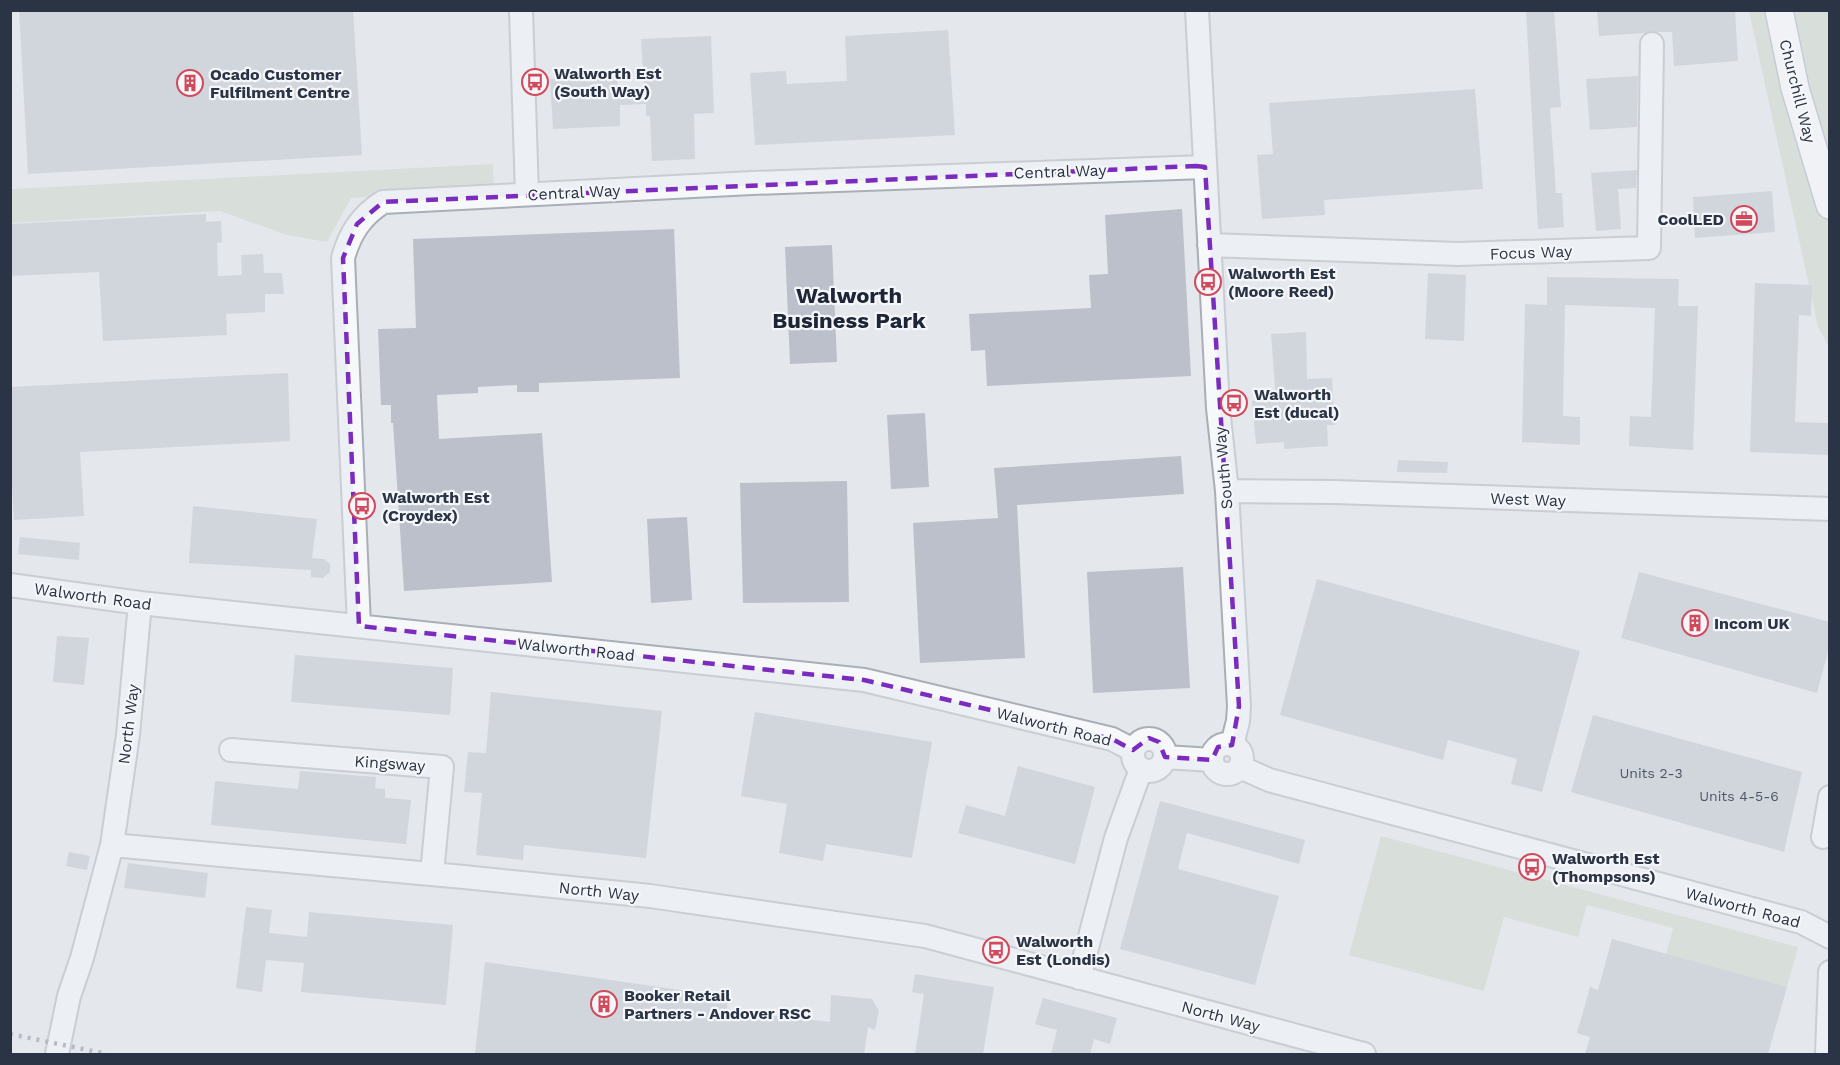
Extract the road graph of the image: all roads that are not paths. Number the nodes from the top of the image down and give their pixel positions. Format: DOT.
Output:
graph roads {
  1 [pos="521,10"];
  2 [pos="1197,10"];
  3 [pos="1779,10"];
  4 [pos="1652,44"];
  5 [pos="1205,167"];
  6 [pos="527,194"];
  7 [pos="1830,205"];
  8 [pos="1209,244"];
  9 [pos="1227,490"];
  10 [pos="1830,509"];
  11 [pos="10,585"];
  12 [pos="140,603"];
  13 [pos="358,626"];
  14 [pos="1232,745"];
  15 [pos="231,750"];
  16 [pos="1137,760"];
  17 [pos="1212,760"];
  18 [pos="1240,767"];
  19 [pos="1830,797"];
  20 [pos="1823,837"];
  21 [pos="112,845"];
  22 [pos="432,874"];
  23 [pos="1830,937"];
  24 [pos="1830,972"];
  25 [pos="1079,978"];
  26 [pos="1828,1029"];
  27 [pos="57,1054"];
  28 [pos="1364,1054"];
  29 [pos="1827,1054"];
  1 -- 6 [label="street"];
  2 -- 5 [label="street, South Way"];
  3 -- 7 [label="main road, Churchill Way"];
  4 -- 8 [label="street, Focus Way"];
  5 -- 6 [label="street, Central Way"];
  5 -- 8 [label="street, South Way"];
  6 -- 13 [label="street, Central Way"];
  8 -- 9 [label="street, South Way"];
  9 -- 10 [label="street, West Way"];
  9 -- 14 [label="street, South Way"];
  11 -- 12 [label="street, Walworth Road"];
  12 -- 13 [label="street, Walworth Road"];
  12 -- 21 [label="street, North Way"];
  13 -- 16 [label="street, Walworth Road"];
  14 -- 17 [label="street"];
  14 -- 18 [label="street"];
  15 -- 22 [label="street, Kingsway"];
  16 -- 17 [label="street, Walworth Road"];
  16 -- 25 [label="street"];
  17 -- 18 [label="street, Walworth Road"];
  18 -- 23 [label="street, Walworth Road"];
  19 -- 20 [label="street"];
  21 -- 22 [label="street, North Way"];
  21 -- 27 [label="street, North Way"];
  22 -- 25 [label="street, North Way"];
  24 -- 26 [label="street"];
  25 -- 28 [label="street, North Way"];
  26 -- 29 [label="street"];
}
